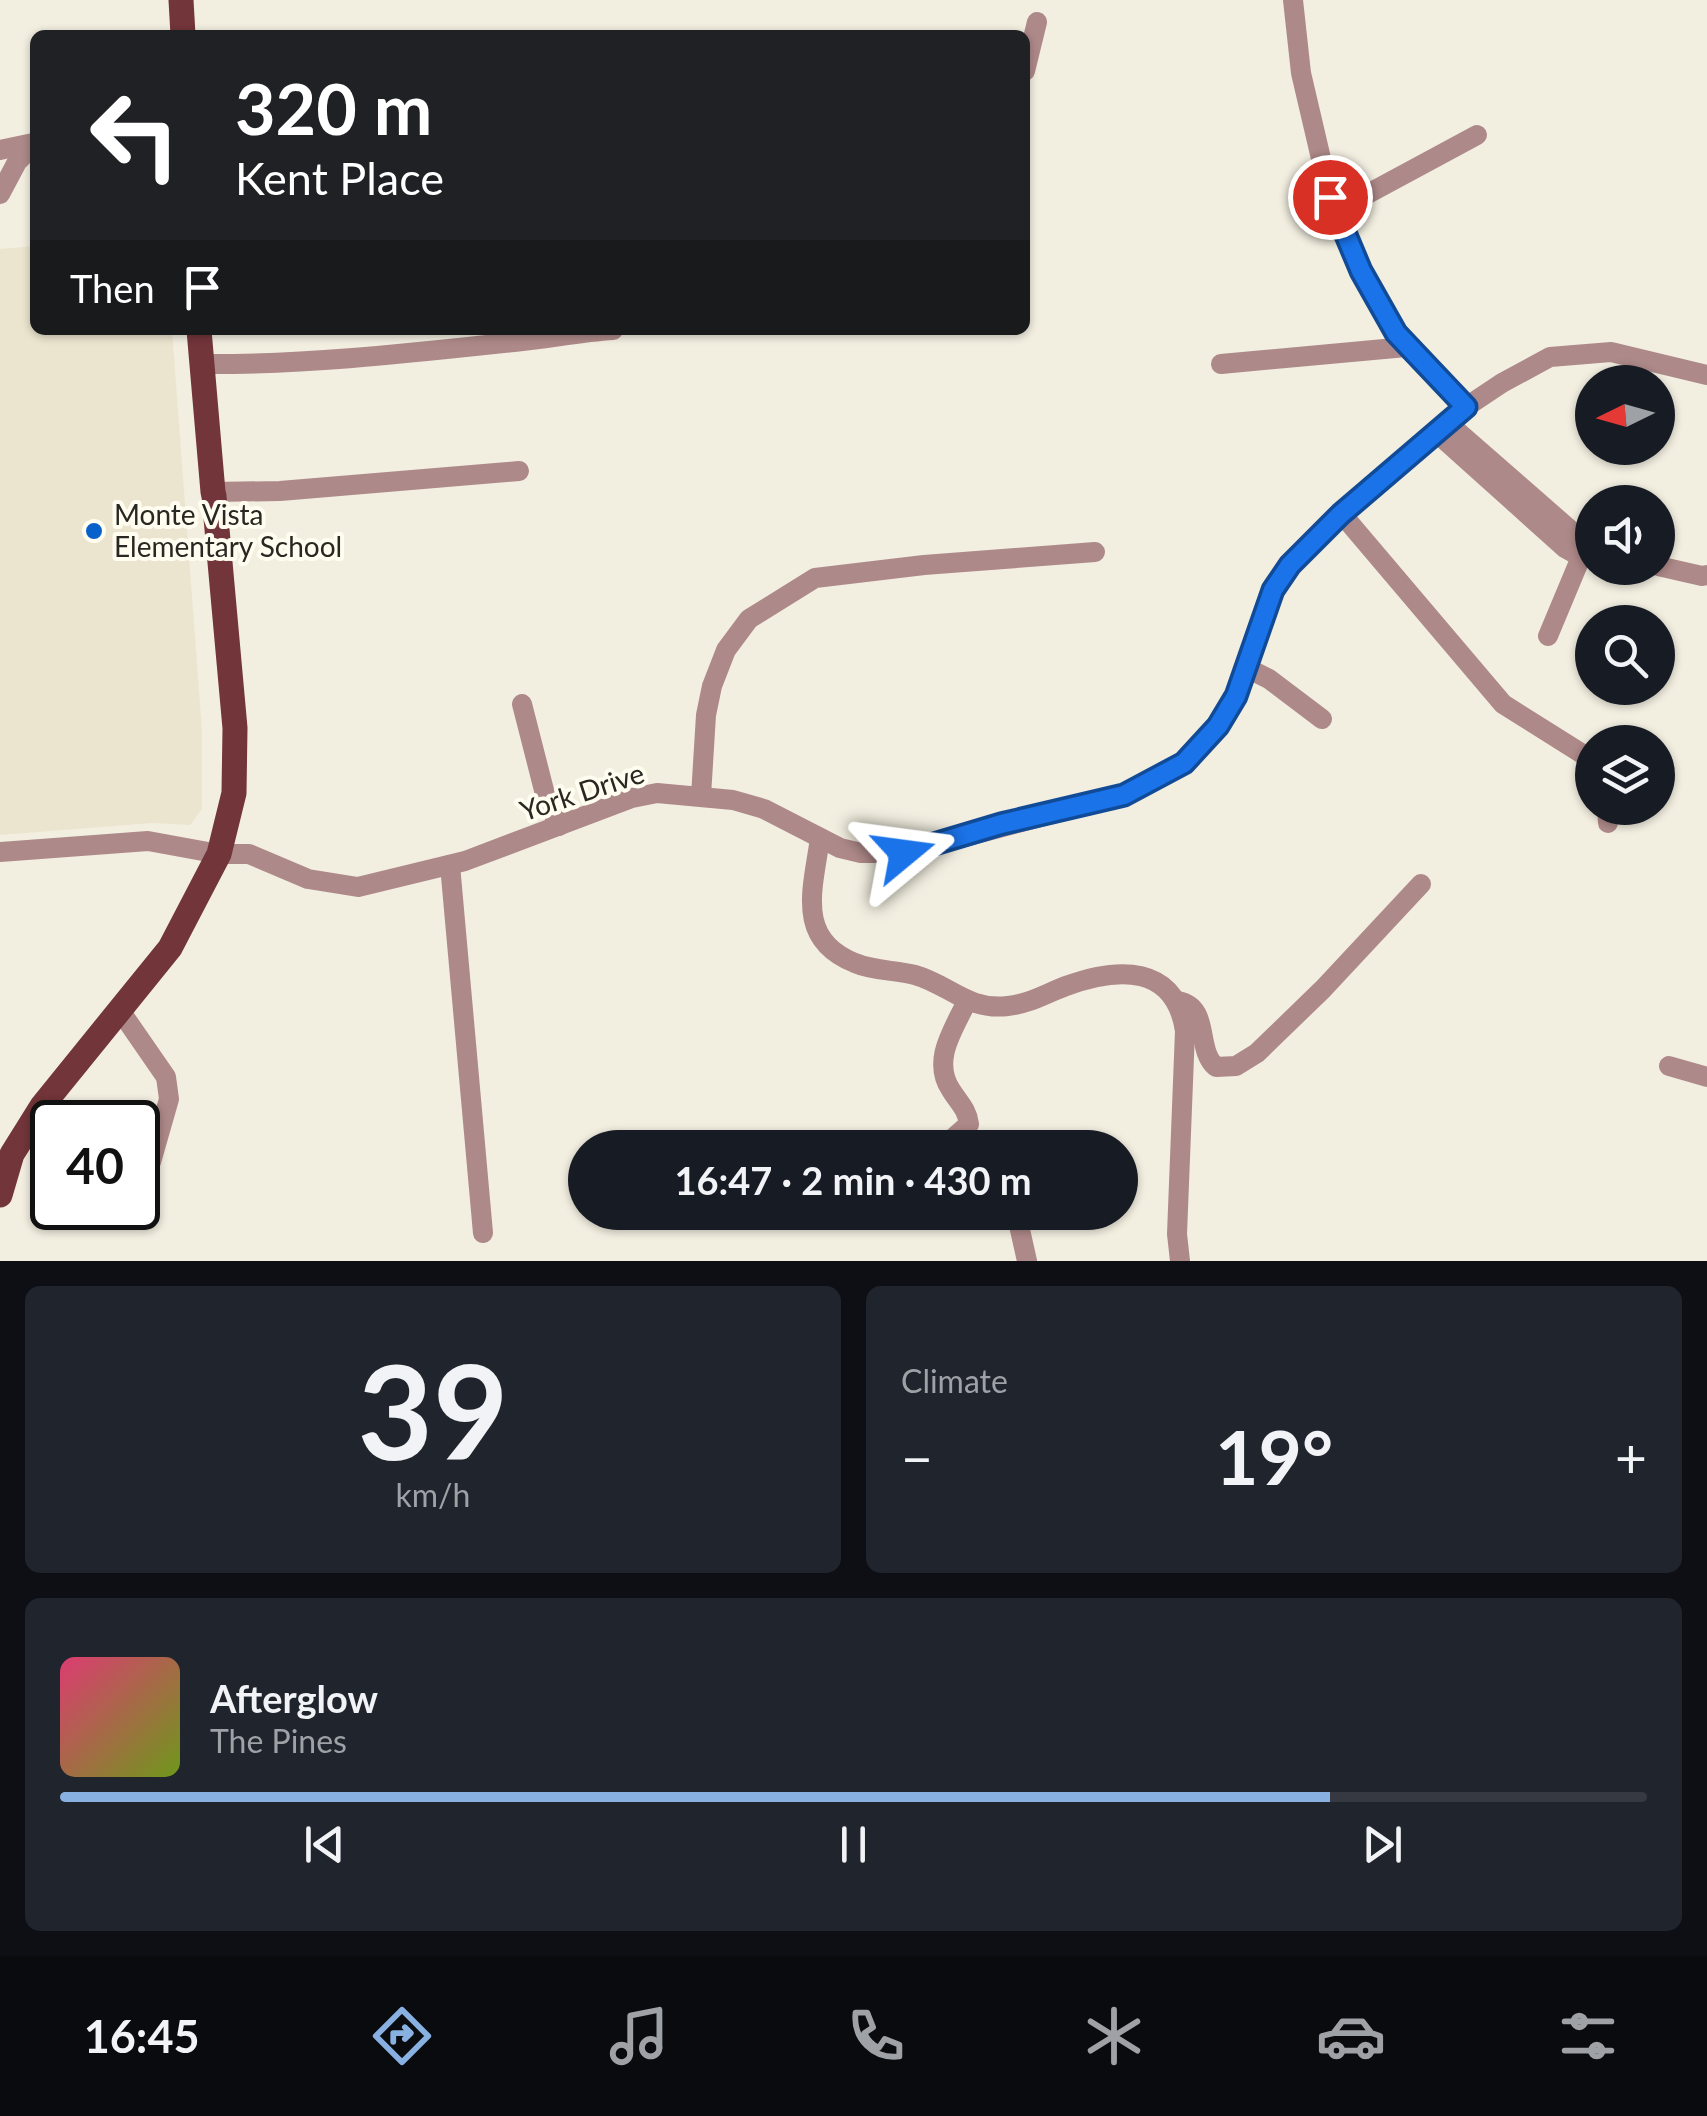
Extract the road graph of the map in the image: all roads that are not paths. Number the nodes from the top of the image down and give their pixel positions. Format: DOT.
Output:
graph roads {
  1 [pos="180,0"];
  2 [pos="1293,0"];
  3 [pos="1037,22"];
  4 [pos="183,30"];
  5 [pos="1030,51"];
  6 [pos="1477,135"];
  7 [pos="30,144"];
  8 [pos="30,148"];
  9 [pos="0,150"];
  10 [pos="0,194"];
  11 [pos="1336,211"];
  12 [pos="199,335"];
  13 [pos="556,335"];
  14 [pos="1406,347"];
  15 [pos="202,364"];
  16 [pos="1221,364"];
  17 [pos="1707,375"];
  18 [pos="1466,407"];
  19 [pos="1443,429"];
  20 [pos="519,471"];
  21 [pos="214,494"];
  22 [pos="1341,514"];
  23 [pos="1575,535"];
  24 [pos="1094,552"];
  25 [pos="1675,570"];
  26 [pos="1707,574"];
  27 [pos="1548,636"];
  28 [pos="1246,668"];
  29 [pos="522,704"];
  30 [pos="1322,719"];
  31 [pos="1575,749"];
  32 [pos="701,796"];
  33 [pos="559,826"];
  34 [pos="820,838"];
  35 [pos="0,852"];
  36 [pos="219,854"];
  37 [pos="450,865"];
  38 [pos="1421,884"];
  39 [pos="967,1000"];
  40 [pos="1174,1000"];
  41 [pos="119,1009"];
  42 [pos="1669,1066"];
  43 [pos="1707,1077"];
  44 [pos="962,1130"];
  45 [pos="160,1131"];
  46 [pos="0,1195"];
  47 [pos="1020,1230"];
  48 [pos="484,1233"];
  49 [pos="1026,1261"];
  50 [pos="1180,1261"];
  1 -- 4 [label="main road"];
  2 -- 11 [label="street"];
  3 -- 5 [label="street"];
  6 -- 11 [label="street"];
  7 -- 9 [label="street"];
  8 -- 10 [label="street"];
  11 -- 14 [label="street"];
  12 -- 15 [label="main road"];
  13 -- 15 [label="street"];
  14 -- 16 [label="street"];
  14 -- 18 [label="street"];
  15 -- 21 [label="main road"];
  17 -- 18 [label="street, York Drive"];
  18 -- 19 [label="street, York Drive"];
  19 -- 22 [label="street, York Drive"];
  19 -- 23 [label="street"];
  19 -- 27 [label="street"];
  20 -- 21 [label="street"];
  21 -- 36 [label="main road"];
  22 -- 28 [label="street, York Drive"];
  22 -- 31 [label="street"];
  24 -- 32 [label="street"];
  25 -- 26 [label="street"];
  28 -- 30 [label="street"];
  28 -- 34 [label="street, York Drive"];
  29 -- 33 [label="street"];
  32 -- 33 [label="street, York Drive"];
  32 -- 34 [label="street, York Drive"];
  33 -- 37 [label="street, York Drive"];
  34 -- 39 [label="street"];
  35 -- 36 [label="street, York Drive"];
  36 -- 37 [label="street, York Drive"];
  36 -- 41 [label="main road"];
  37 -- 48 [label="street"];
  38 -- 40 [label="street"];
  39 -- 40 [label="street"];
  39 -- 44 [label="street"];
  40 -- 50 [label="street"];
  41 -- 45 [label="street"];
  41 -- 46 [label="main road"];
  42 -- 43 [label="street"];
  47 -- 49 [label="street"];
}
